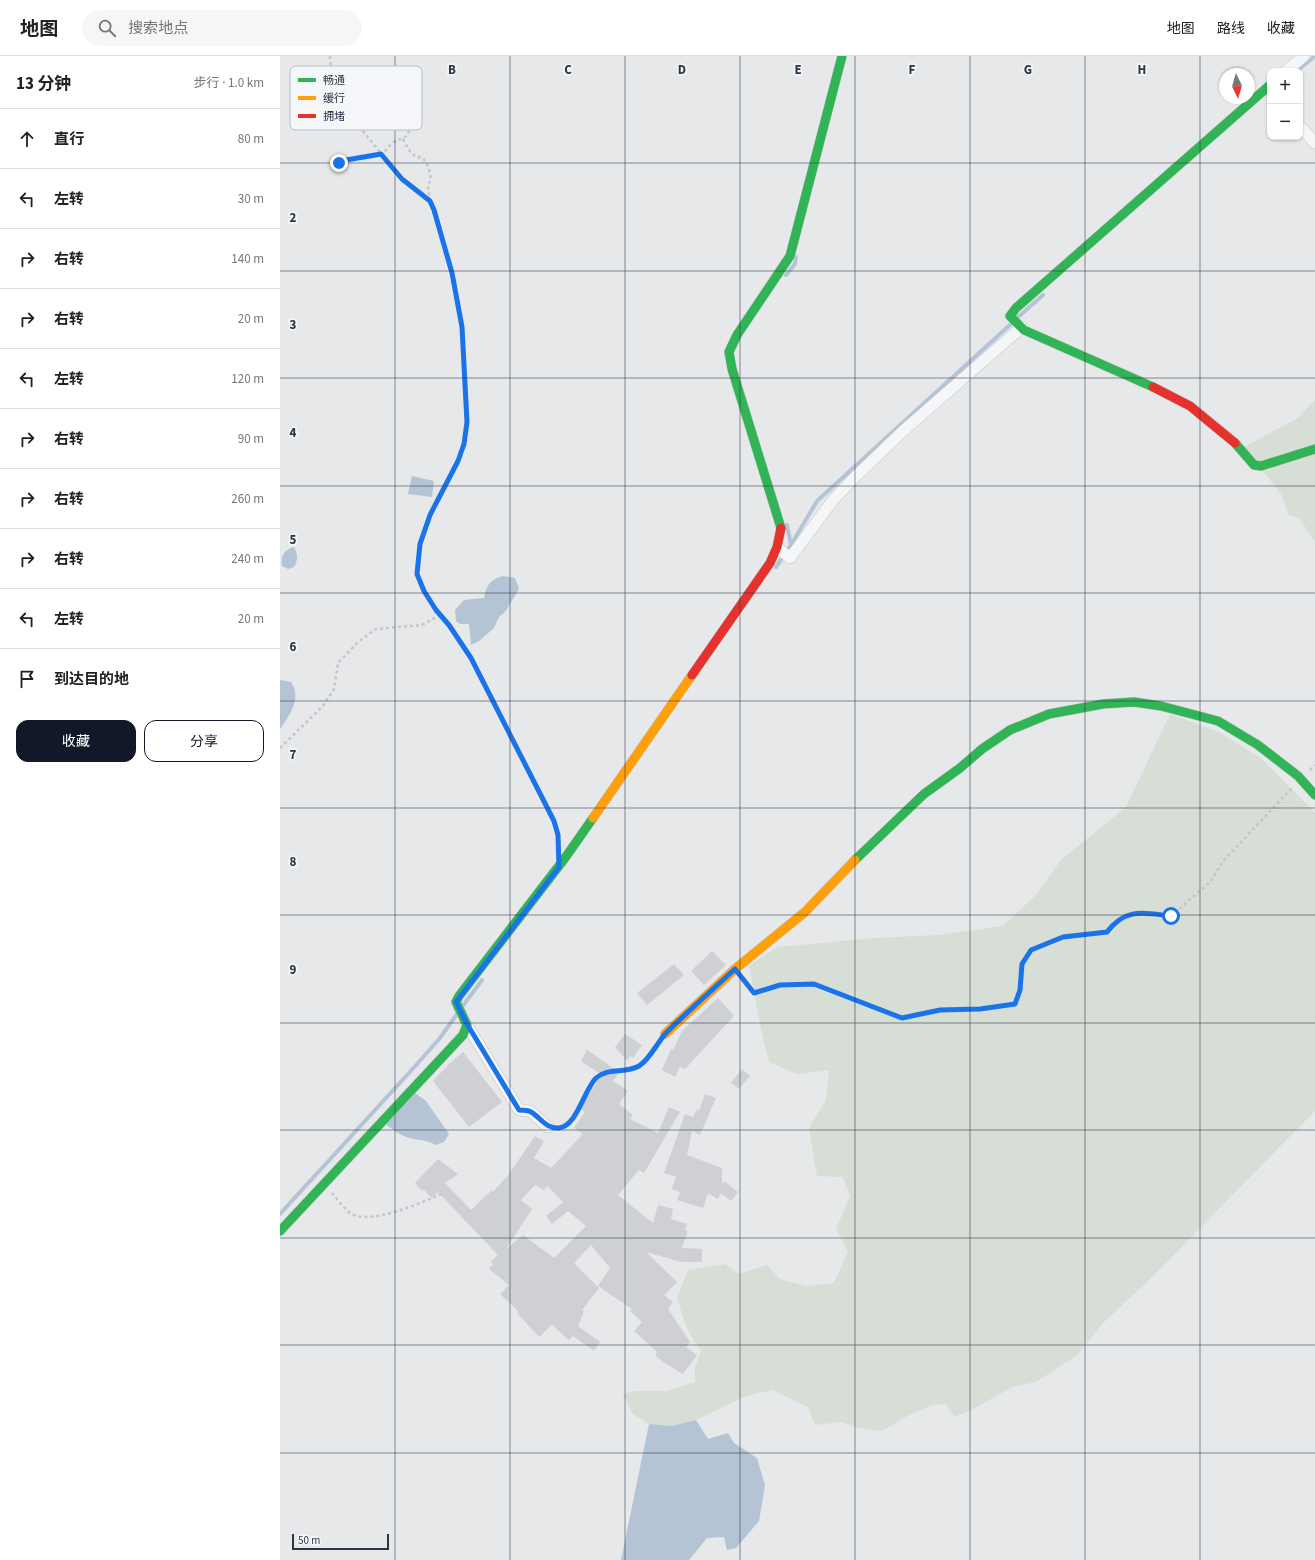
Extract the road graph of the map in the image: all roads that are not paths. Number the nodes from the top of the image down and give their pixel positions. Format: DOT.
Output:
graph roads {
  1 [pos="842,56"];
  2 [pos="1304,56"];
  3 [pos="1290,68"];
  4 [pos="1267,90"];
  5 [pos="1303,129"];
  6 [pos="1315,143"];
  7 [pos="1021,326"];
  8 [pos="1315,449"];
  9 [pos="779,548"];
  10 [pos="1315,795"];
  11 [pos="465,1020"];
  12 [pos="665,1034"];
  13 [pos="548,1127"];
  14 [pos="280,1232"];
  1 -- 9 [label="street"];
  2 -- 3 [label="street"];
  4 -- 7 [label="street"];
  5 -- 6 [label="street"];
  7 -- 8 [label="street"];
  7 -- 9 [label="street"];
  9 -- 11 [label="street"];
  10 -- 12 [label="street"];
  11 -- 13 [label="street"];
  11 -- 14 [label="street"];
}
